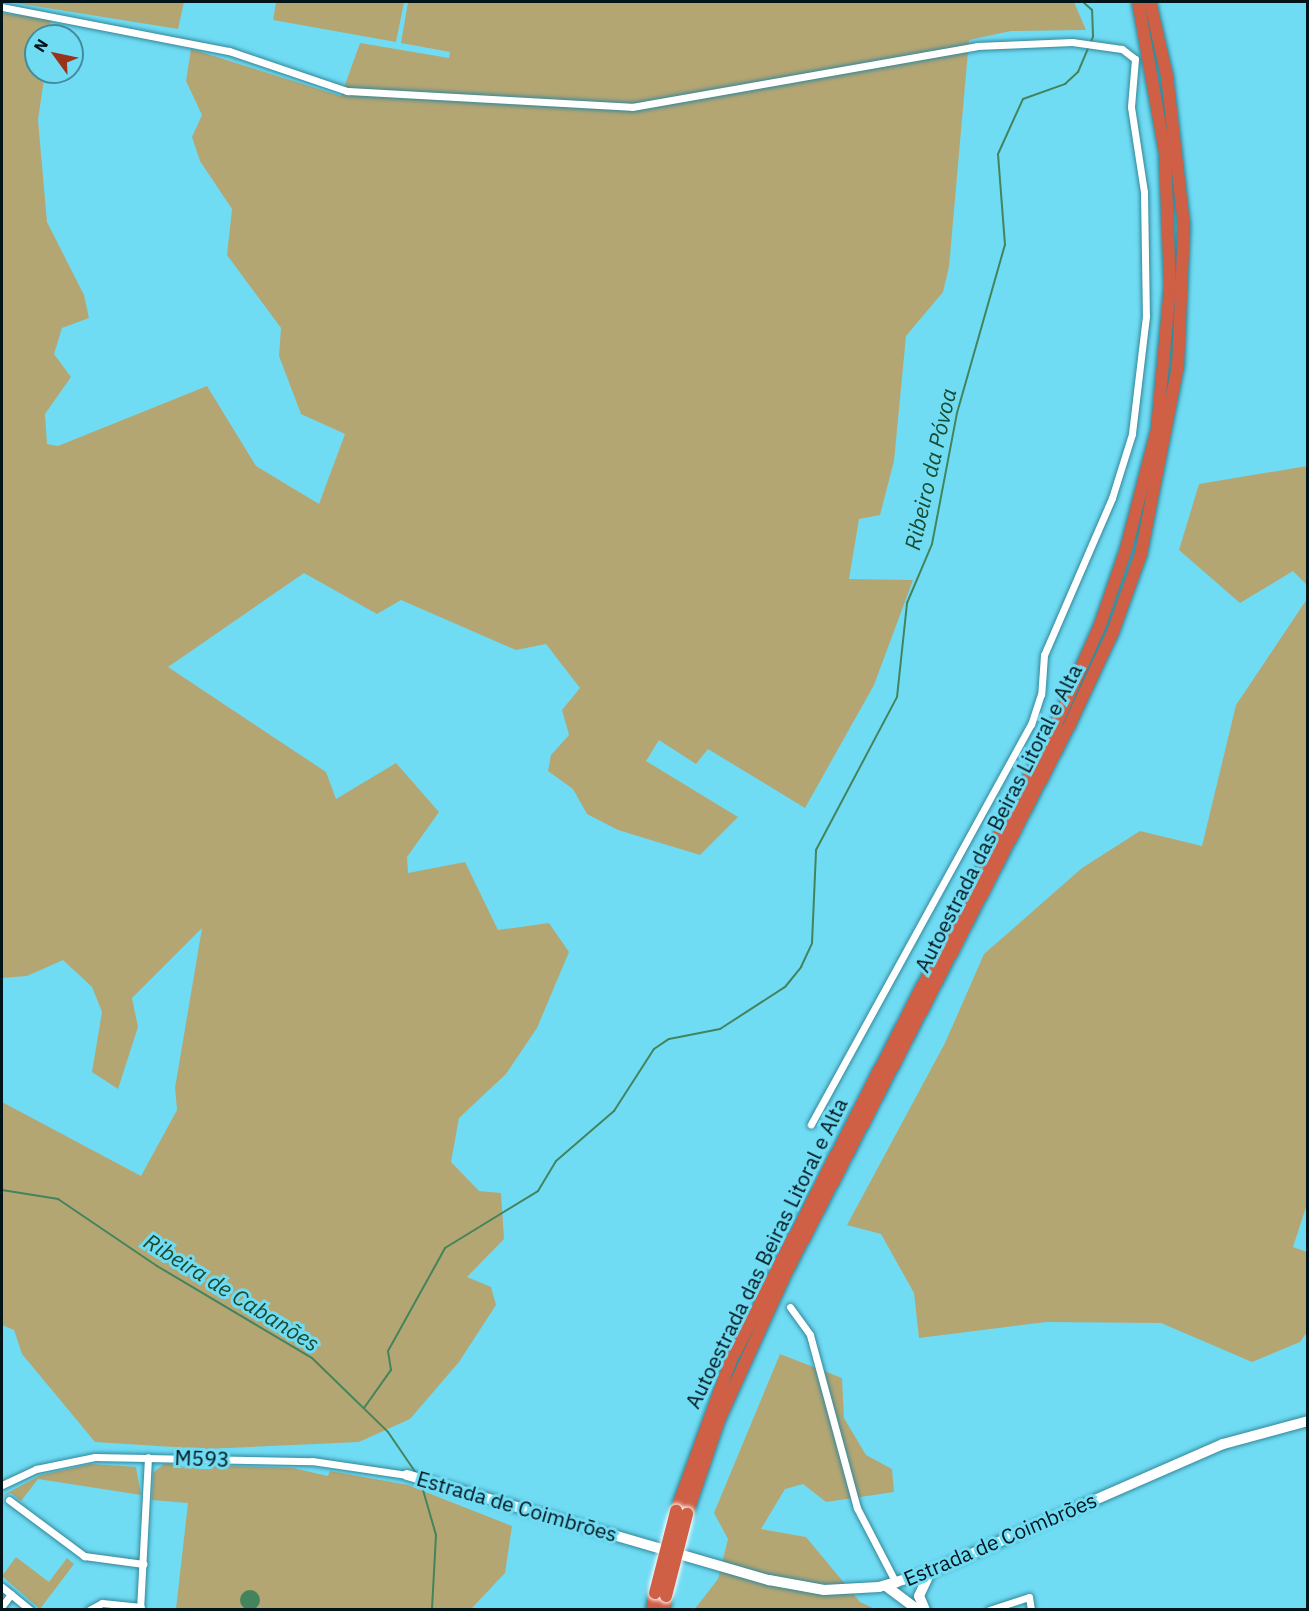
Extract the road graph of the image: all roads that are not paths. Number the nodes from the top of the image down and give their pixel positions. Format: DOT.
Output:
graph roads {
  1 [pos="1138,2"];
  2 [pos="1150,2"];
  3 [pos="4,5"];
  4 [pos="811,1125"];
  5 [pos="790,1307"];
  6 [pos="1308,1421"];
  7 [pos="148,1457"];
  8 [pos="407,1474"];
  9 [pos="2,1485"];
  10 [pos="9,1500"];
  11 [pos="681,1513"];
  12 [pos="143,1564"];
  13 [pos="930,1572"];
  14 [pos="896,1583"];
  15 [pos="2,1587"];
  16 [pos="11,1594"];
  17 [pos="660,1594"];
  18 [pos="2,1606"];
  19 [pos="140,1608"];
  20 [pos="922,1608"];
  21 [pos="30,1610"];
  22 [pos="89,1610"];
  23 [pos="652,1610"];
  24 [pos="664,1610"];
  25 [pos="989,1610"];
  26 [pos="1031,1610"];
  1 -- 11 [label="highway, Autoestrada das Beiras Litoral e Alta"];
  2 -- 11 [label="highway, Autoestrada das Beiras Litoral e Alta"];
  3 -- 4 [label="street"];
  5 -- 14 [label="street"];
  6 -- 13 [label="street, Estrada de Coimbrões"];
  7 -- 8 [label="street, M593"];
  7 -- 9 [label="street, M593"];
  7 -- 12 [label="street"];
  8 -- 14 [label="street, Estrada de Coimbrões"];
  10 -- 12 [label="street"];
  11 -- 17 [label="highway, Autoestrada das Beiras Litoral e Alta, bridge"];
  12 -- 19 [label="street"];
  13 -- 14 [label="street, Estrada de Coimbrões"];
  13 -- 20 [label="street"];
  14 -- 20 [label="street"];
  14 -- 20 [label="street"];
  15 -- 16 [label="street"];
  16 -- 18 [label="street"];
  16 -- 21 [label="street"];
  17 -- 23 [label="highway, Autoestrada das Beiras Litoral e Alta"];
  17 -- 24 [label="highway, Autoestrada das Beiras Litoral e Alta"];
  19 -- 22 [label="street"];
  25 -- 26 [label="street"];
}
